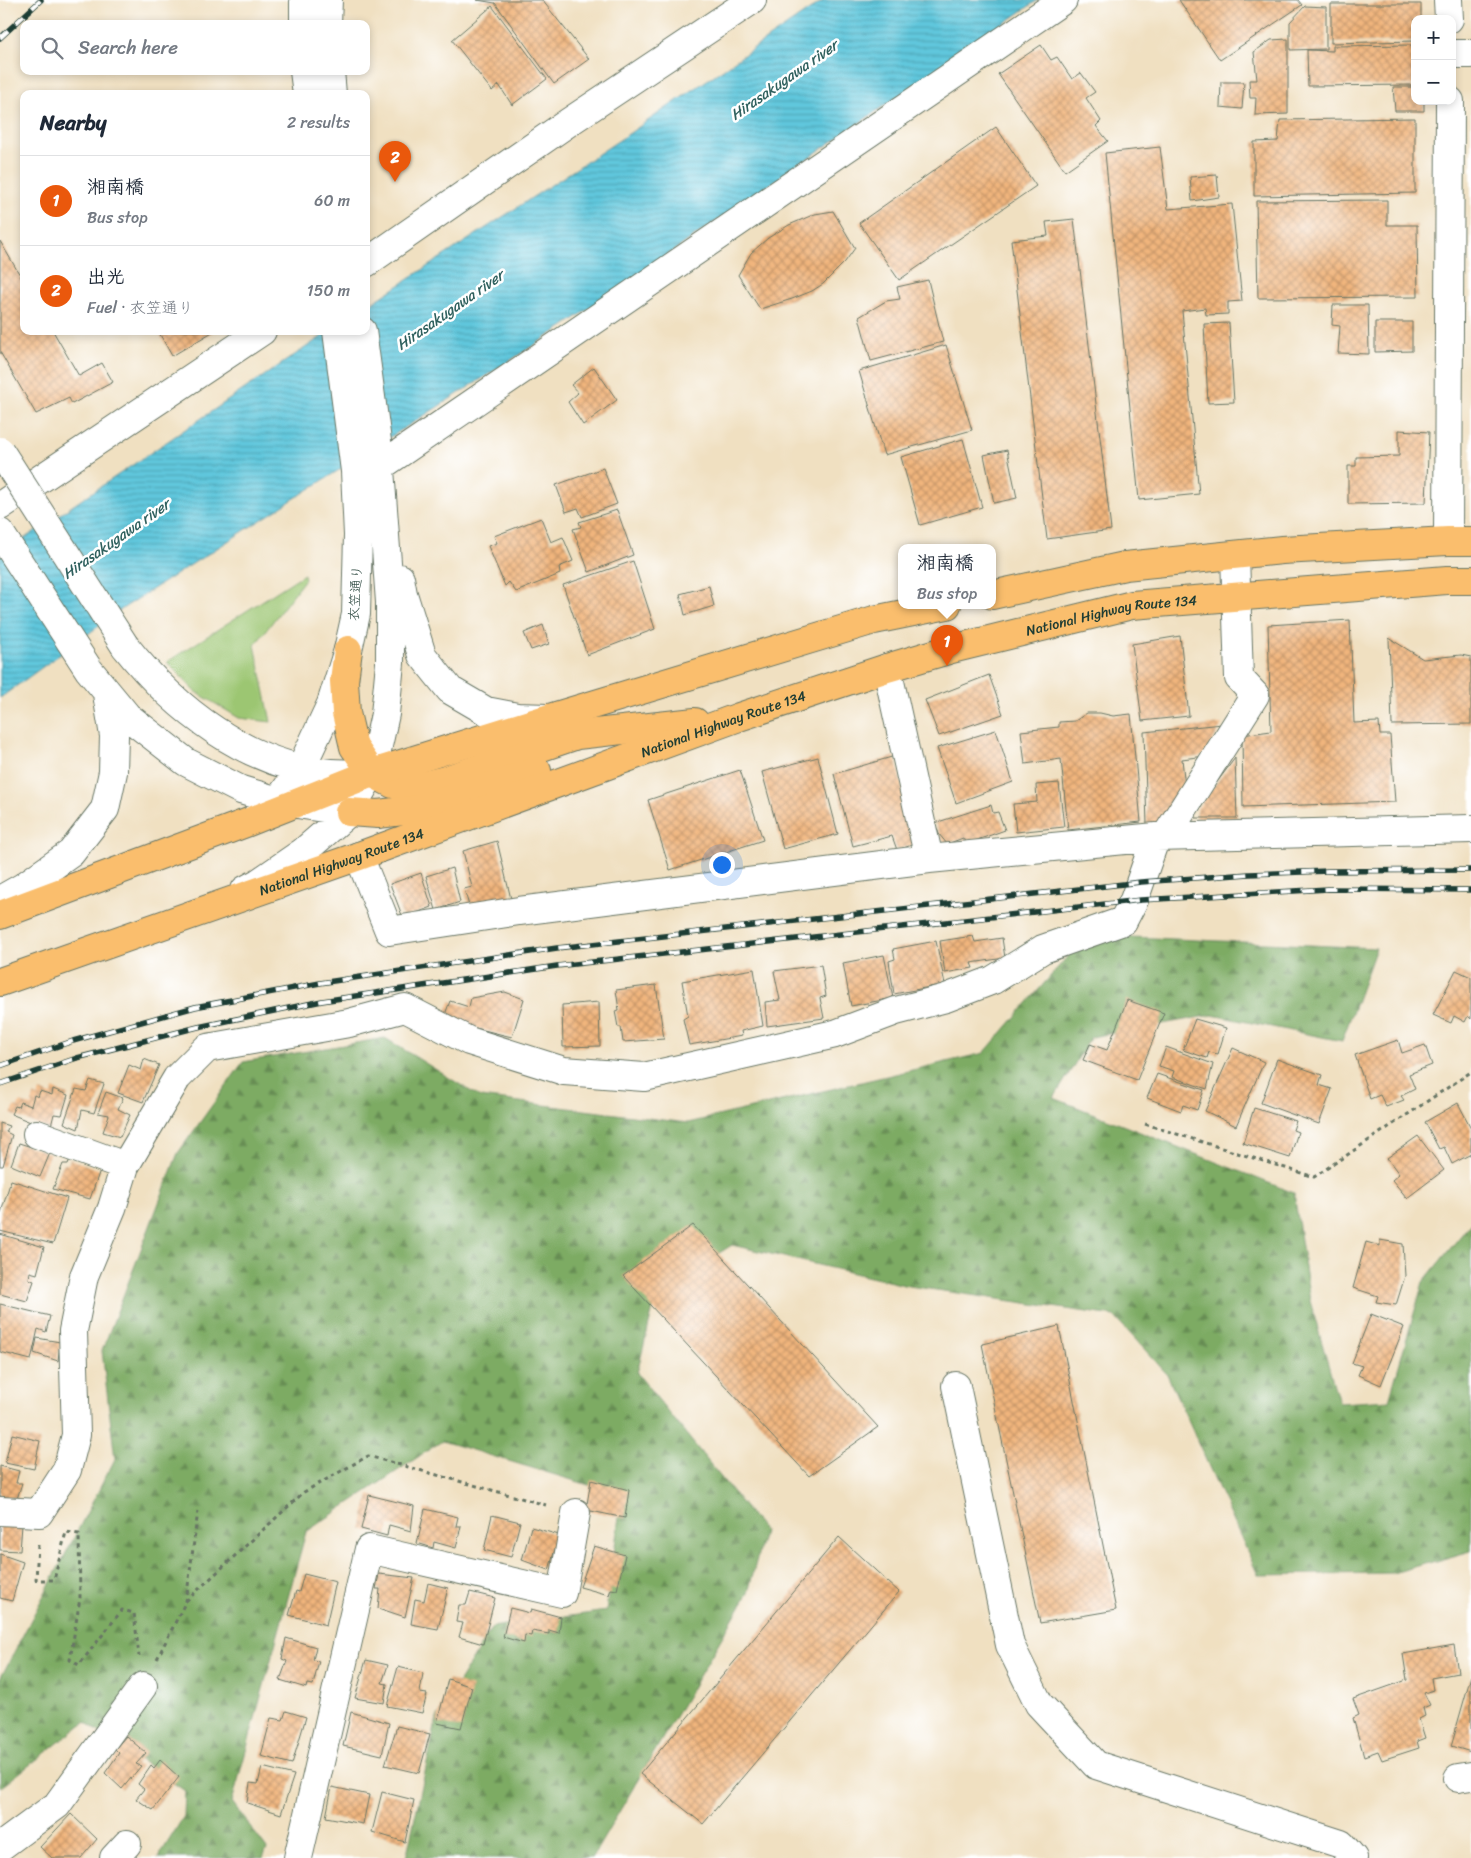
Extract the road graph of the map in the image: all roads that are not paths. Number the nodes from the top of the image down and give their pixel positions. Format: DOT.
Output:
graph roads {
  1 [pos="304,0"];
  2 [pos="328,0"];
  3 [pos="752,0"];
  4 [pos="1063,0"];
  5 [pos="1448,0"];
  6 [pos="1449,15"];
  7 [pos="304,20"];
  8 [pos="327,20"];
  9 [pos="1456,54"];
  10 [pos="1471,54"];
  11 [pos="305,75"];
  12 [pos="330,75"];
  13 [pos="306,90"];
  14 [pos="332,90"];
  15 [pos="1450,105"];
  16 [pos="370,260"];
  17 [pos="256,335"];
  18 [pos="338,335"];
  19 [pos="362,335"];
  20 [pos="0,451"];
  21 [pos="370,472"];
  22 [pos="0,506"];
  23 [pos="0,533"];
  24 [pos="1459,541"];
  25 [pos="1235,555"];
  26 [pos="1471,580"];
  27 [pos="996,594"];
  28 [pos="1236,596"];
  29 [pos="928,609"];
  30 [pos="348,650"];
  31 [pos="887,668"];
  32 [pos="107,694"];
  33 [pos="739,717"];
  34 [pos="549,718"];
  35 [pos="301,768"];
  36 [pos="372,773"];
  37 [pos="286,802"];
  38 [pos="349,812"];
  39 [pos="1471,829"];
  40 [pos="1161,836"];
  41 [pos="359,856"];
  42 [pos="929,859"];
  43 [pos="0,900"];
  44 [pos="208,909"];
  45 [pos="0,915"];
  46 [pos="0,982"];
  47 [pos="37,1134"];
  48 [pos="125,1166"];
  49 [pos="956,1386"];
  50 [pos="0,1511"];
  51 [pos="576,1513"];
  52 [pos="144,1686"];
  53 [pos="0,1847"];
  54 [pos="298,1858"];
  55 [pos="1353,1858"];
  1 -- 7 [label="street"];
  2 -- 8 [label="street"];
  3 -- 16 [label="street"];
  4 -- 21 [label="street"];
  5 -- 6 [label="street"];
  9 -- 10 [label="street"];
  11 -- 13 [label="street"];
  12 -- 14 [label="street"];
  15 -- 24 [label="street"];
  17 -- 22 [label="street"];
  18 -- 21 [label="street, 衣笠通り"];
  19 -- 21 [label="street, 衣笠通り"];
  20 -- 35 [label="street, bridge"];
  21 -- 30 [label="street, 衣笠通り"];
  21 -- 34 [label="street, 衣笠通り"];
  21 -- 36 [label="street, 衣笠通り"];
  23 -- 32 [label="street"];
  24 -- 25 [label="highway"];
  25 -- 27 [label="highway"];
  25 -- 28 [label="street"];
  26 -- 28 [label="highway, National Highway Route 134"];
  28 -- 31 [label="highway, National Highway Route 134"];
  28 -- 40 [label="street"];
  29 -- 34 [label="highway"];
  30 -- 35 [label="street, 衣笠通り"];
  30 -- 36 [label="highway"];
  31 -- 33 [label="highway, National Highway Route 134"];
  31 -- 42 [label="street"];
  32 -- 37 [label="street"];
  32 -- 43 [label="street"];
  33 -- 36 [label="highway"];
  33 -- 38 [label="highway"];
  33 -- 41 [label="highway, National Highway Route 134"];
  34 -- 36 [label="highway"];
  35 -- 36 [label="street"];
  35 -- 37 [label="street, 衣笠通り"];
  36 -- 37 [label="highway"];
  36 -- 38 [label="street, 衣笠通り"];
  37 -- 38 [label="street"];
  37 -- 45 [label="highway"];
  38 -- 44 [label="street, 衣笠通り"];
  39 -- 40 [label="street"];
  40 -- 42 [label="street"];
  40 -- 48 [label="street"];
  41 -- 42 [label="street"];
  41 -- 44 [label="highway, National Highway Route 134"];
  44 -- 46 [label="highway, National Highway Route 134"];
  47 -- 48 [label="street"];
  48 -- 50 [label="street"];
  49 -- 55 [label="street"];
  51 -- 54 [label="street"];
  52 -- 53 [label="street"];
}
